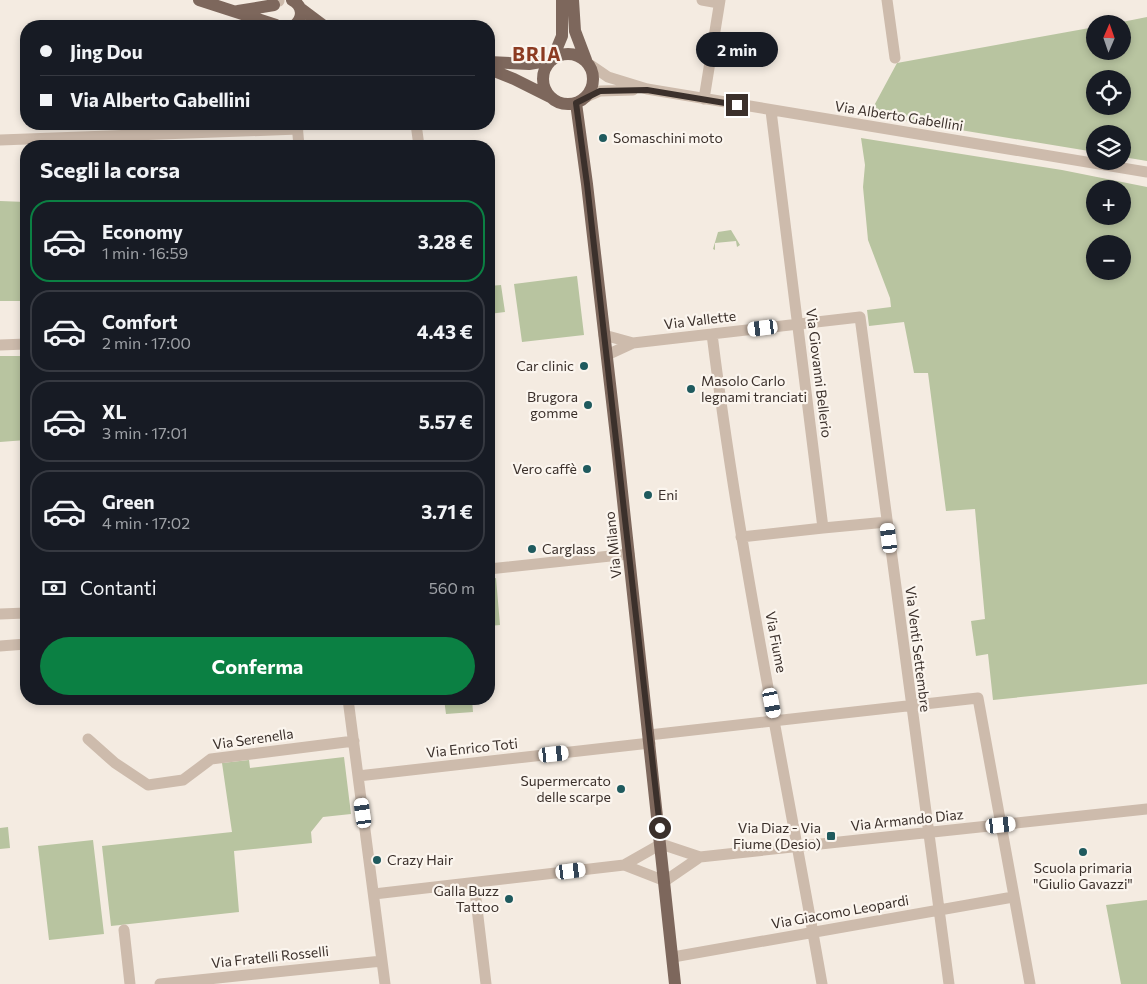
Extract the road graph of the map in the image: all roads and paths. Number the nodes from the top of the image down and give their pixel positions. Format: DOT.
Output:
graph roads {
  1 [pos="199,0"];
  2 [pos="562,0"];
  3 [pos="573,0"];
  4 [pos="702,0"];
  5 [pos="887,0"];
  6 [pos="287,2"];
  7 [pos="720,2"];
  8 [pos="236,12"];
  9 [pos="261,20"];
  10 [pos="274,20"];
  11 [pos="299,20"];
  12 [pos="315,20"];
  13 [pos="895,58"];
  14 [pos="552,60"];
  15 [pos="495,62"];
  16 [pos="589,64"];
  17 [pos="495,71"];
  18 [pos="647,90"];
  19 [pos="553,99"];
  20 [pos="704,99"];
  21 [pos="581,100"];
  22 [pos="771,111"];
  23 [pos="212,130"];
  24 [pos="0,140"];
  25 [pos="1147,172"];
  26 [pos="860,317"];
  27 [pos="797,324"];
  28 [pos="712,334"];
  29 [pos="604,335"];
  30 [pos="633,343"];
  31 [pos="20,344"];
  32 [pos="0,345"];
  33 [pos="607,355"];
  34 [pos="887,522"];
  35 [pos="823,528"];
  36 [pos="741,537"];
  37 [pos="629,554"];
  38 [pos="495,568"];
  39 [pos="20,613"];
  40 [pos="0,614"];
  41 [pos="20,644"];
  42 [pos="0,646"];
  43 [pos="349,705"];
  44 [pos="910,706"];
  45 [pos="775,720"];
  46 [pos="88,739"];
  47 [pos="649,739"];
  48 [pos="354,741"];
  49 [pos="358,776"];
  50 [pos="1147,809"];
  51 [pos="1001,825"];
  52 [pos="928,832"];
  53 [pos="662,844"];
  54 [pos="798,846"];
  55 [pos="700,856"];
  56 [pos="624,865"];
  57 [pos="665,881"];
  58 [pos="474,883"];
  59 [pos="374,894"];
  60 [pos="1013,897"];
  61 [pos="939,910"];
  62 [pos="124,930"];
  63 [pos="813,932"];
  64 [pos="672,957"];
  65 [pos="382,961"];
  66 [pos="130,984"];
  67 [pos="160,984"];
  68 [pos="385,984"];
  69 [pos="486,984"];
  70 [pos="675,984"];
  71 [pos="822,984"];
  72 [pos="949,984"];
  73 [pos="1030,984"];
  1 -- 8 [label="main road"];
  2 -- 14 [label="main road"];
  3 -- 16 [label="main road"];
  4 -- 7 [label="street"];
  5 -- 13 [label="street"];
  6 -- 8 [label="main road"];
  6 -- 10 [label="main road"];
  6 -- 11 [label="main road"];
  6 -- 12 [label="main road"];
  7 -- 20 [label="street"];
  8 -- 9 [label="main road"];
  14 -- 15 [label="main road"];
  14 -- 16 [label="main road"];
  14 -- 19 [label="main road"];
  16 -- 18 [label="street, Via Alberto Gabellini"];
  16 -- 21 [label="main road"];
  17 -- 19 [label="main road"];
  18 -- 20 [label="street, Via Alberto Gabellini"];
  18 -- 21 [label="street, Via Alberto Gabellini"];
  19 -- 21 [label="main road"];
  20 -- 22 [label="street, Via Alberto Gabellini"];
  21 -- 29 [label="main road, Via Milano"];
  22 -- 25 [label="street, Via Alberto Gabellini"];
  22 -- 27 [label="street, Via Giovanni Bellerio"];
  23 -- 24 [label="street"];
  26 -- 27 [label="street, Via Vallette"];
  26 -- 34 [label="street, Via Venti Settembre"];
  27 -- 28 [label="street, Via Vallette"];
  27 -- 35 [label="street, Via Giovanni Bellerio"];
  28 -- 30 [label="street, Via Vallette"];
  28 -- 36 [label="street, Via Fiume"];
  29 -- 30 [label="street, Via Vallette"];
  29 -- 33 [label="main road, Via Milano"];
  30 -- 33 [label="street, Via Vallette"];
  31 -- 32 [label="street"];
  33 -- 37 [label="main road, Via Milano"];
  34 -- 35 [label="street"];
  34 -- 44 [label="street, Via Venti Settembre"];
  35 -- 36 [label="street"];
  36 -- 45 [label="street, Via Fiume"];
  37 -- 38 [label="street"];
  37 -- 47 [label="main road, Via Milano"];
  39 -- 40 [label="street"];
  41 -- 42 [label="street"];
  43 -- 48 [label="street"];
  44 -- 45 [label="street, Via Enrico Toti"];
  44 -- 51 [label="street, Via Enrico Toti"];
  44 -- 52 [label="street, Via Venti Settembre"];
  45 -- 47 [label="street, Via Enrico Toti"];
  45 -- 54 [label="street, Via Fiume"];
  46 -- 48 [label="street, Via Serenella"];
  47 -- 49 [label="street, Via Enrico Toti"];
  47 -- 53 [label="main road, Via Milano"];
  48 -- 49 [label="street"];
  49 -- 59 [label="street"];
  50 -- 51 [label="street, Via Armando Diaz"];
  51 -- 52 [label="street, Via Armando Diaz"];
  51 -- 60 [label="street"];
  52 -- 54 [label="street, Via Armando Diaz"];
  52 -- 61 [label="street, Via Venti Settembre"];
  53 -- 55 [label="street, Via Armando Diaz"];
  53 -- 56 [label="street"];
  53 -- 57 [label="main road, Via Milano"];
  54 -- 55 [label="street, Via Armando Diaz"];
  54 -- 63 [label="street, Via Fiume"];
  55 -- 57 [label="street, Via Armando Diaz"];
  56 -- 57 [label="street"];
  56 -- 58 [label="street"];
  57 -- 64 [label="main road, Via Milano"];
  58 -- 59 [label="street"];
  58 -- 69 [label="street"];
  59 -- 65 [label="street"];
  60 -- 61 [label="street, Via Giacomo Leopardi"];
  60 -- 73 [label="street"];
  61 -- 63 [label="street, Via Giacomo Leopardi"];
  61 -- 72 [label="street, Via Venti Settembre"];
  62 -- 66 [label="street"];
  63 -- 64 [label="street, Via Giacomo Leopardi"];
  63 -- 71 [label="street, Via Fiume"];
  64 -- 70 [label="main road, Via Milano"];
  65 -- 67 [label="street, Via Fratelli Rosselli"];
  65 -- 68 [label="street"];
}
